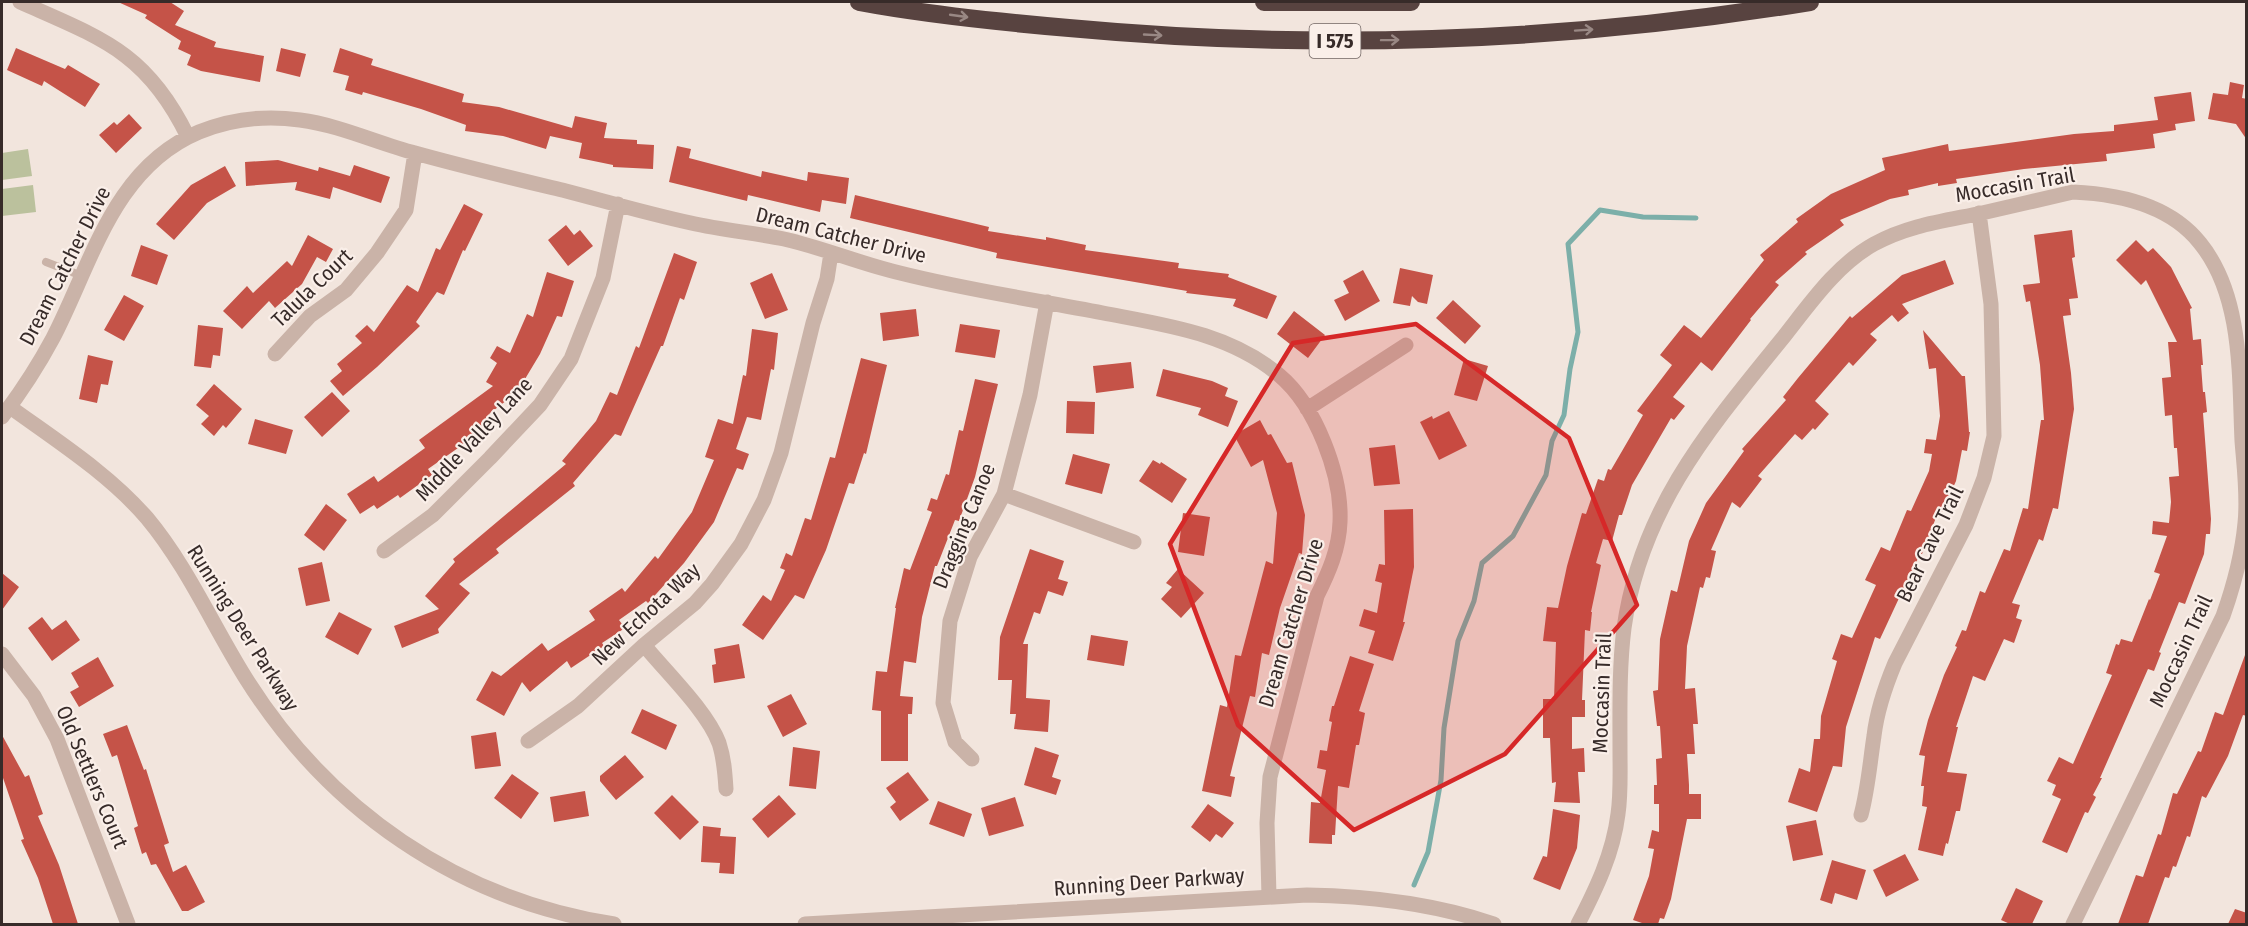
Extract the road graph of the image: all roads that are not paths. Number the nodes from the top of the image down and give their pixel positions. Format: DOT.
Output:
graph roads {
  1 [pos="20,2"];
  2 [pos="860,2"];
  3 [pos="1264,2"];
  4 [pos="1411,2"];
  5 [pos="1810,2"];
  6 [pos="189,137"];
  7 [pos="415,153"];
  8 [pos="618,204"];
  9 [pos="1979,213"];
  10 [pos="831,253"];
  11 [pos="46,262"];
  12 [pos="82,276"];
  13 [pos="1047,302"];
  14 [pos="1406,345"];
  15 [pos="275,354"];
  16 [pos="4,408"];
  17 [pos="1307,410"];
  18 [pos="1004,494"];
  19 [pos="1134,542"];
  20 [pos="384,551"];
  21 [pos="644,645"];
  22 [pos="2,654"];
  23 [pos="528,741"];
  24 [pos="972,759"];
  25 [pos="726,789"];
  26 [pos="1861,815"];
  27 [pos="1269,896"];
  28 [pos="595,923"];
  29 [pos="128,924"];
  30 [pos="614,924"];
  31 [pos="805,924"];
  32 [pos="1494,924"];
  33 [pos="1578,924"];
  34 [pos="2073,924"];
  1 -- 6 [label="street"];
  2 -- 5 [label="highway, I 575, one-way"];
  3 -- 4 [label="highway"];
  6 -- 7 [label="street, Dream Catcher Drive"];
  6 -- 12 [label="street, Dream Catcher Drive"];
  7 -- 8 [label="street, Dream Catcher Drive"];
  7 -- 15 [label="street, Talula Court"];
  8 -- 10 [label="street, Dream Catcher Drive"];
  8 -- 20 [label="street, Middle Valley Lane"];
  9 -- 26 [label="street, Bear Cave Trail"];
  9 -- 33 [label="street, Moccasin Trail"];
  9 -- 34 [label="street, Moccasin Trail"];
  10 -- 13 [label="street, Dream Catcher Drive"];
  10 -- 21 [label="street, New Echota Way"];
  11 -- 12 [label="lane"];
  12 -- 16 [label="street, Dream Catcher Drive"];
  13 -- 17 [label="street, Dream Catcher Drive"];
  13 -- 18 [label="street, Dragging Canoe"];
  14 -- 17 [label="street"];
  16 -- 28 [label="street, Running Deer Parkway"];
  17 -- 27 [label="street, Dream Catcher Drive"];
  18 -- 19 [label="street"];
  18 -- 24 [label="street, Dragging Canoe"];
  21 -- 23 [label="street, New Echota Way"];
  21 -- 25 [label="street"];
  22 -- 29 [label="street, Old Settlers Court"];
  27 -- 31 [label="street, Running Deer Parkway"];
  27 -- 32 [label="street, Running Deer Parkway"];
  28 -- 30 [label="street, Running Deer Parkway"];
}
